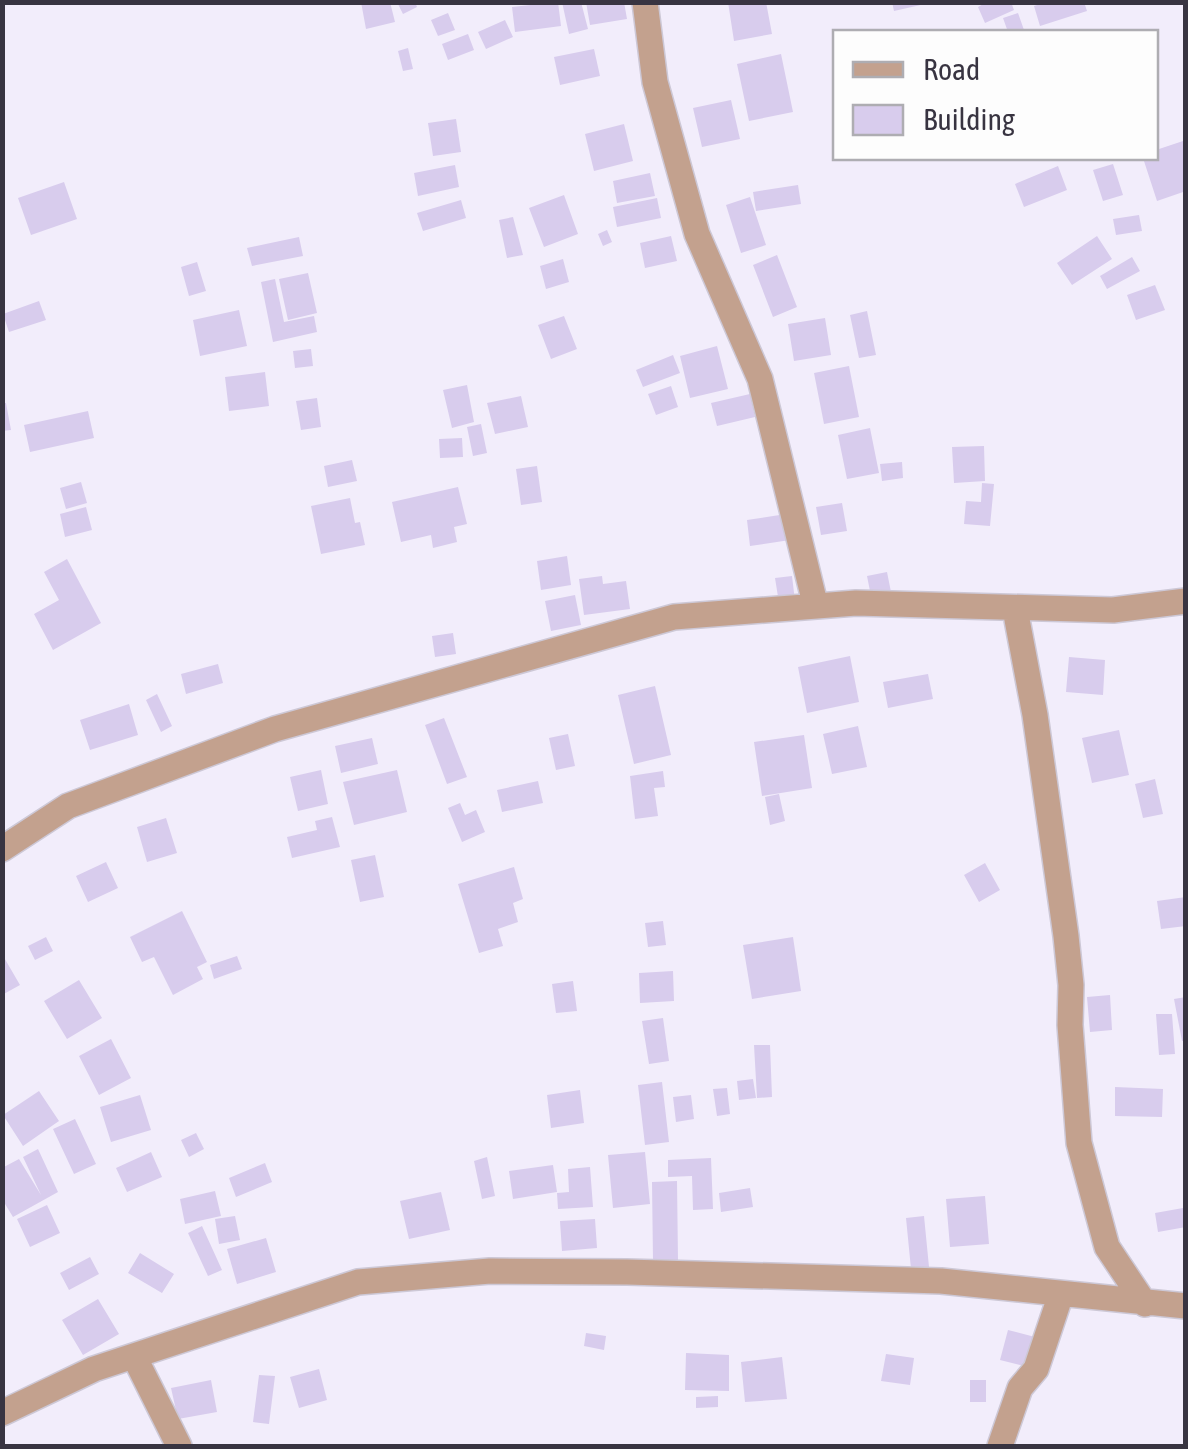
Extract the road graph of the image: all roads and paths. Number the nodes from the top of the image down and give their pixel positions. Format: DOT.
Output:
graph roads {
  1 [pos="645,2"];
  2 [pos="813,595"];
  3 [pos="1186,601"];
  4 [pos="1015,609"];
  5 [pos="2,849"];
  6 [pos="1061,1294"];
  7 [pos="1145,1304"];
  8 [pos="1186,1306"];
  9 [pos="134,1356"];
  10 [pos="2,1413"];
  11 [pos="179,1446"];
  12 [pos="1000,1446"];
  1 -- 2 [label="street"];
  3 -- 4 [label="street"];
  4 -- 5 [label="street"];
  4 -- 7 [label="street"];
  6 -- 7 [label="street"];
  6 -- 9 [label="street"];
  6 -- 12 [label="street"];
  7 -- 8 [label="street"];
  9 -- 10 [label="street"];
  9 -- 11 [label="street"];
}
